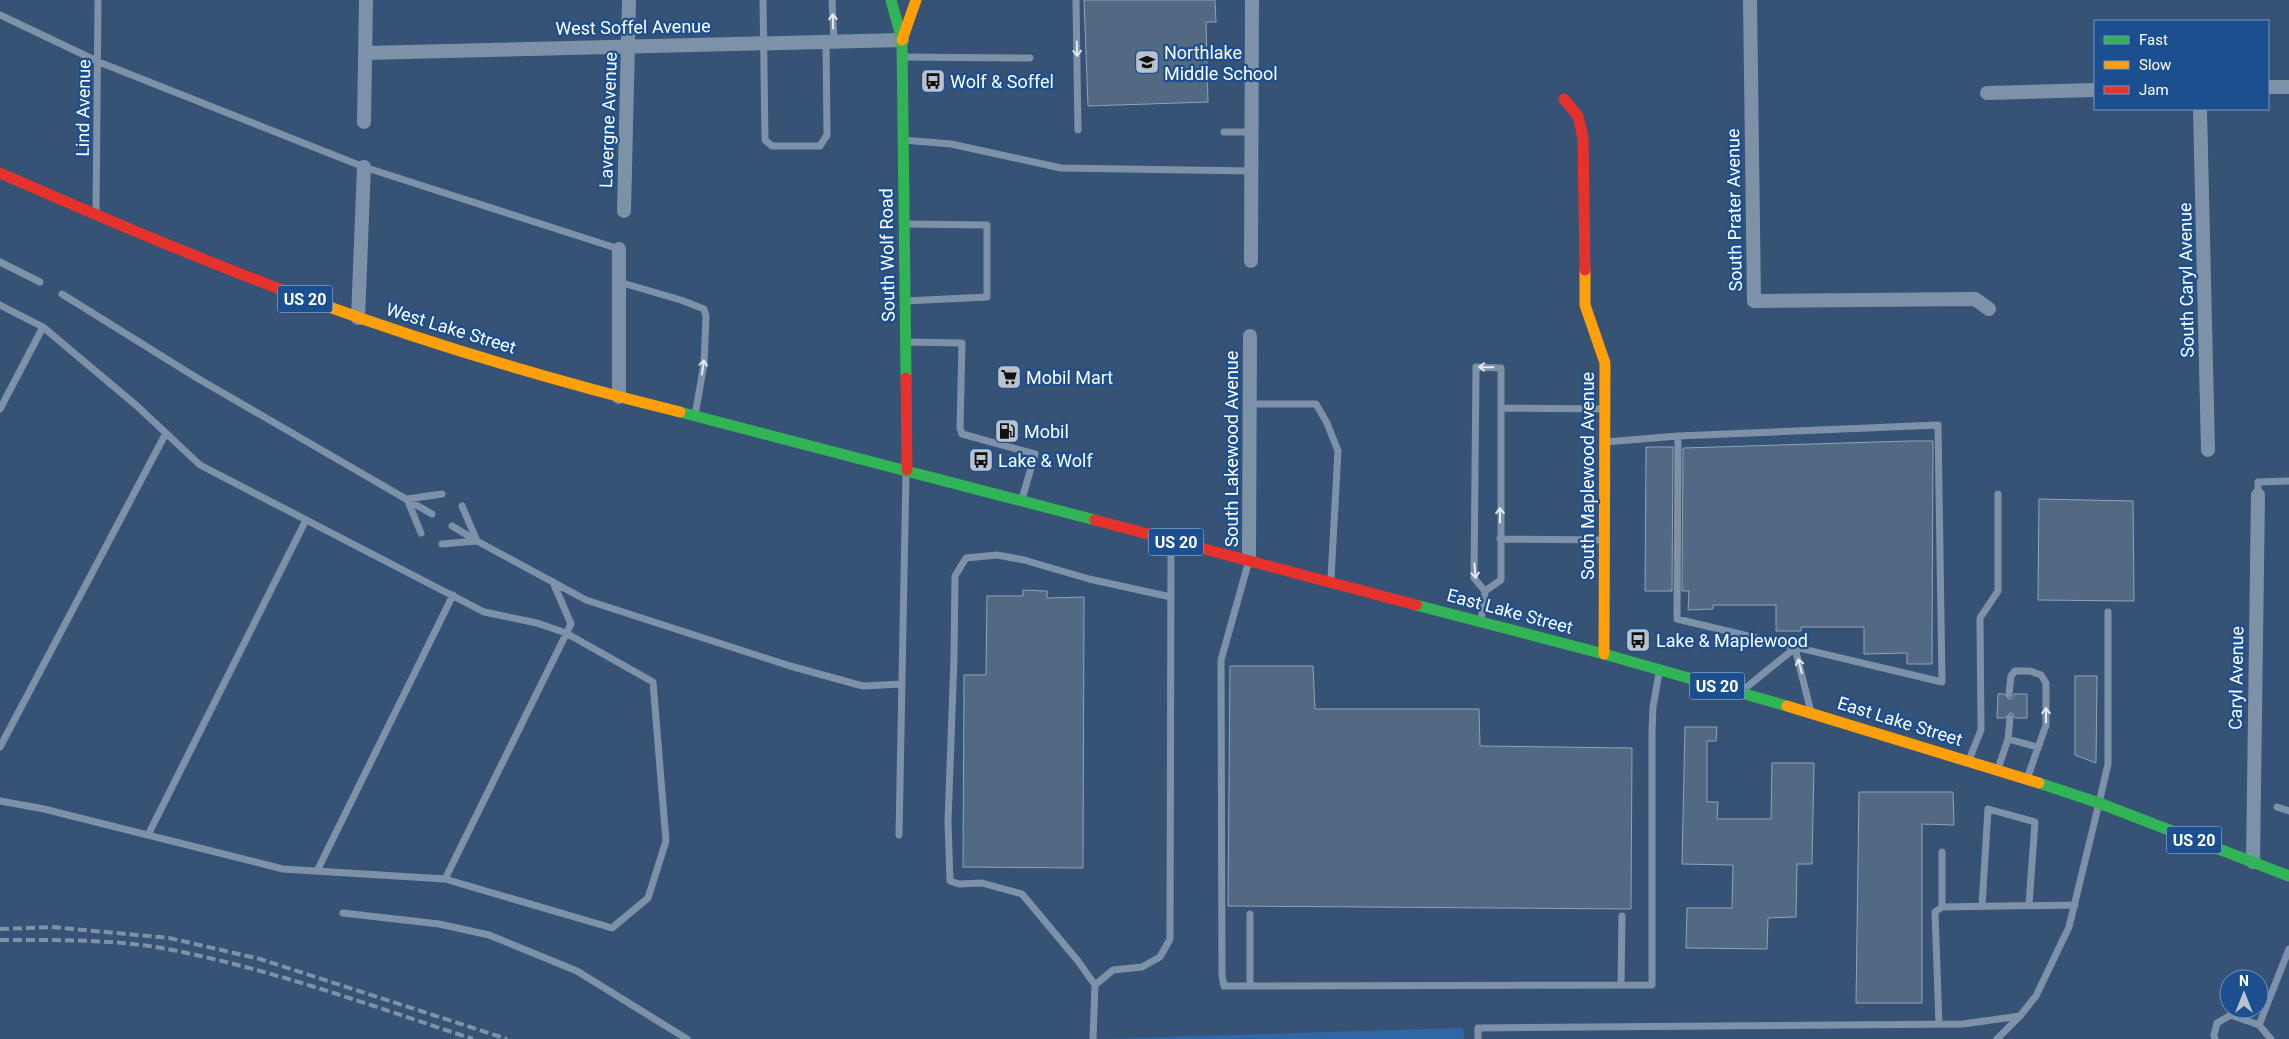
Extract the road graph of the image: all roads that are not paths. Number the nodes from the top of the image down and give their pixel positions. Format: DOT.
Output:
graph roads {
  1 [pos="98,0"];
  2 [pos="366,0"];
  3 [pos="629,0"];
  4 [pos="763,0"];
  5 [pos="833,0"];
  6 [pos="890,0"];
  7 [pos="916,0"];
  8 [pos="1076,0"];
  9 [pos="1252,0"];
  10 [pos="1750,0"];
  11 [pos="0,15"];
  12 [pos="902,40"];
  13 [pos="830,41"];
  14 [pos="762,43"];
  15 [pos="628,46"];
  16 [pos="366,53"];
  17 [pos="902,57"];
  18 [pos="1030,58"];
  19 [pos="99,62"];
  20 [pos="2269,87"];
  21 [pos="2289,87"];
  22 [pos="2094,90"];
  23 [pos="1987,93"];
  24 [pos="1564,98"];
  25 [pos="2200,110"];
  26 [pos="364,122"];
  27 [pos="1078,130"];
  28 [pos="1224,132"];
  29 [pos="1252,132"];
  30 [pos="903,140"];
  31 [pos="364,167"];
  32 [pos="1251,172"];
  33 [pos="0,173"];
  34 [pos="624,211"];
  35 [pos="96,216"];
  36 [pos="904,224"];
  37 [pos="619,249"];
  38 [pos="1251,261"];
  39 [pos="0,262"];
  40 [pos="40,282"];
  41 [pos="619,282"];
  42 [pos="62,294"];
  43 [pos="905,301"];
  44 [pos="0,305"];
  45 [pos="1989,309"];
  46 [pos="358,318"];
  47 [pos="43,327"];
  48 [pos="1250,336"];
  49 [pos="905,342"];
  50 [pos="619,398"];
  51 [pos="1250,404"];
  52 [pos="1501,408"];
  53 [pos="0,409"];
  54 [pos="1605,409"];
  55 [pos="694,416"];
  56 [pos="166,433"];
  57 [pos="1678,436"];
  58 [pos="1605,442"];
  59 [pos="2208,450"];
  60 [pos="906,470"];
  61 [pos="2289,482"];
  62 [pos="442,494"];
  63 [pos="1998,494"];
  64 [pos="2258,495"];
  65 [pos="407,499"];
  66 [pos="1021,500"];
  67 [pos="462,506"];
  68 [pos="432,514"];
  69 [pos="306,520"];
  70 [pos="452,526"];
  71 [pos="421,533"];
  72 [pos="1500,539"];
  73 [pos="1172,540"];
  74 [pos="1605,540"];
  75 [pos="477,541"];
  76 [pos="442,544"];
  77 [pos="1249,561"];
  78 [pos="1331,581"];
  79 [pos="552,582"];
  80 [pos="1485,591"];
  81 [pos="453,595"];
  82 [pos="1171,597"];
  83 [pos="2108,612"];
  84 [pos="1480,623"];
  85 [pos="566,633"];
  86 [pos="1795,648"];
  87 [pos="1604,654"];
  88 [pos="1659,670"];
  89 [pos="902,684"];
  90 [pos="1740,693"];
  91 [pos="2010,694"];
  92 [pos="1812,713"];
  93 [pos="2010,718"];
  94 [pos="2008,739"];
  95 [pos="0,747"];
  96 [pos="2038,747"];
  97 [pos="1969,760"];
  98 [pos="1998,769"];
  99 [pos="2028,779"];
  100 [pos="0,801"];
  101 [pos="2099,803"];
  102 [pos="2277,807"];
  103 [pos="2289,811"];
  104 [pos="148,835"];
  105 [pos="899,835"];
  106 [pos="1942,852"];
  107 [pos="2253,862"];
  108 [pos="317,871"];
  109 [pos="2289,876"];
  110 [pos="445,879"];
  111 [pos="2029,904"];
  112 [pos="2075,905"];
  113 [pos="1982,906"];
  114 [pos="1942,907"];
  115 [pos="343,913"];
  116 [pos="1250,914"];
  117 [pos="1622,916"];
  118 [pos="2289,949"];
  119 [pos="1095,985"];
  120 [pos="1621,985"];
  121 [pos="1250,986"];
  122 [pos="2020,1016"];
  123 [pos="1939,1024"];
  124 [pos="2259,1025"];
  125 [pos="687,1039"];
  126 [pos="1092,1039"];
  127 [pos="1478,1039"];
  128 [pos="1997,1039"];
  129 [pos="2215,1039"];
  130 [pos="2271,1039"];
  1 -- 19 [label="lane, Lind Avenue"];
  2 -- 16 [label="street"];
  3 -- 15 [label="street, Lavergne Avenue"];
  4 -- 14 [label="lane"];
  13 -- 5 [label="lane, one-way"];
  6 -- 12 [label="main road, South Wolf Road"];
  7 -- 12 [label="main road, South Wolf Road"];
  8 -- 27 [label="lane, one-way"];
  9 -- 29 [label="street"];
  10 -- 45 [label="street, South Prater Avenue"];
  11 -- 19 [label="lane"];
  12 -- 13 [label="street, West Soffel Avenue"];
  12 -- 17 [label="main road, South Wolf Road"];
  13 -- 14 [label="street, West Soffel Avenue"];
  13 -- 14 [label="lane"];
  14 -- 15 [label="street, West Soffel Avenue"];
  15 -- 16 [label="street, West Soffel Avenue"];
  15 -- 34 [label="street, Lavergne Avenue"];
  16 -- 26 [label="street"];
  17 -- 18 [label="lane"];
  17 -- 30 [label="main road, South Wolf Road"];
  19 -- 31 [label="lane"];
  19 -- 35 [label="lane, Lind Avenue"];
  20 -- 21 [label="street"];
  22 -- 23 [label="street"];
  24 -- 54 [label="main road, South Maplewood Avenue"];
  25 -- 59 [label="street, South Caryl Avenue"];
  28 -- 29 [label="lane"];
  29 -- 32 [label="street"];
  30 -- 32 [label="lane"];
  30 -- 36 [label="main road, South Wolf Road"];
  31 -- 37 [label="lane"];
  31 -- 46 [label="street"];
  32 -- 38 [label="street"];
  33 -- 35 [label="main road, West Lake Street / US 20"];
  35 -- 46 [label="main road, West Lake Street / US 20"];
  36 -- 43 [label="main road, South Wolf Road"];
  36 -- 43 [label="lane"];
  37 -- 41 [label="street"];
  39 -- 40 [label="lane"];
  41 -- 50 [label="street"];
  55 -- 41 [label="lane, one-way"];
  42 -- 65 [label="lane"];
  43 -- 49 [label="main road, South Wolf Road"];
  44 -- 47 [label="lane"];
  46 -- 50 [label="main road, West Lake Street / US 20"];
  47 -- 53 [label="lane"];
  47 -- 56 [label="lane"];
  48 -- 51 [label="street, South Lakewood Avenue"];
  49 -- 60 [label="main road, South Wolf Road"];
  49 -- 66 [label="lane"];
  50 -- 55 [label="main road, West Lake Street / US 20"];
  51 -- 77 [label="street, South Lakewood Avenue"];
  51 -- 78 [label="lane"];
  52 -- 54 [label="lane"];
  72 -- 52 [label="lane, one-way"];
  52 -- 80 [label="lane, one-way"];
  54 -- 58 [label="main road, South Maplewood Avenue"];
  55 -- 60 [label="main road, West Lake Street / US 20"];
  56 -- 69 [label="lane"];
  56 -- 95 [label="lane"];
  57 -- 58 [label="lane"];
  57 -- 86 [label="lane"];
  57 -- 86 [label="lane"];
  58 -- 74 [label="main road, South Maplewood Avenue"];
  60 -- 66 [label="main road, East Lake Street / US 20"];
  60 -- 89 [label="lane"];
  61 -- 64 [label="lane"];
  62 -- 65 [label="lane"];
  63 -- 97 [label="lane"];
  64 -- 107 [label="street, Caryl Avenue"];
  65 -- 68 [label="lane"];
  65 -- 71 [label="lane"];
  66 -- 73 [label="main road, East Lake Street / US 20"];
  67 -- 75 [label="lane"];
  69 -- 81 [label="lane"];
  69 -- 104 [label="lane"];
  70 -- 75 [label="lane"];
  72 -- 74 [label="lane"];
  72 -- 80 [label="lane"];
  73 -- 77 [label="main road, East Lake Street / US 20"];
  73 -- 82 [label="lane"];
  74 -- 87 [label="main road, South Maplewood Avenue"];
  75 -- 76 [label="lane"];
  75 -- 79 [label="lane"];
  77 -- 78 [label="main road, East Lake Street / US 20"];
  77 -- 121 [label="lane"];
  78 -- 84 [label="main road, East Lake Street / US 20"];
  79 -- 85 [label="lane"];
  79 -- 89 [label="lane"];
  80 -- 84 [label="lane"];
  81 -- 85 [label="lane"];
  81 -- 108 [label="lane"];
  82 -- 119 [label="lane"];
  82 -- 119 [label="lane"];
  83 -- 101 [label="lane"];
  84 -- 87 [label="main road, East Lake Street / US 20"];
  85 -- 110 [label="lane"];
  85 -- 110 [label="lane"];
  86 -- 90 [label="lane"];
  92 -- 86 [label="lane, one-way"];
  87 -- 88 [label="main road, East Lake Street / US 20"];
  88 -- 90 [label="main road, East Lake Street / US 20"];
  88 -- 120 [label="lane"];
  89 -- 105 [label="lane"];
  90 -- 92 [label="main road, East Lake Street / US 20"];
  96 -- 91 [label="lane, one-way"];
  92 -- 97 [label="main road, East Lake Street / US 20"];
  93 -- 94 [label="lane"];
  94 -- 96 [label="lane"];
  94 -- 98 [label="lane"];
  96 -- 99 [label="lane"];
  97 -- 98 [label="main road, East Lake Street / US 20"];
  98 -- 99 [label="main road, East Lake Street / US 20"];
  99 -- 101 [label="main road, East Lake Street / US 20"];
  100 -- 104 [label="lane"];
  101 -- 107 [label="main road, US 20"];
  101 -- 112 [label="lane"];
  102 -- 103 [label="lane"];
  104 -- 108 [label="lane"];
  106 -- 114 [label="lane"];
  107 -- 109 [label="main road, US 20"];
  108 -- 110 [label="lane"];
  111 -- 112 [label="lane"];
  111 -- 113 [label="lane"];
  111 -- 113 [label="lane"];
  112 -- 122 [label="lane"];
  113 -- 114 [label="lane"];
  114 -- 123 [label="lane"];
  115 -- 125 [label="lane"];
  116 -- 121 [label="lane"];
  117 -- 120 [label="lane"];
  118 -- 124 [label="lane"];
  119 -- 126 [label="lane"];
  120 -- 121 [label="lane"];
  122 -- 123 [label="lane"];
  122 -- 128 [label="lane"];
  123 -- 127 [label="lane"];
  124 -- 129 [label="lane"];
  124 -- 130 [label="lane"];
}
